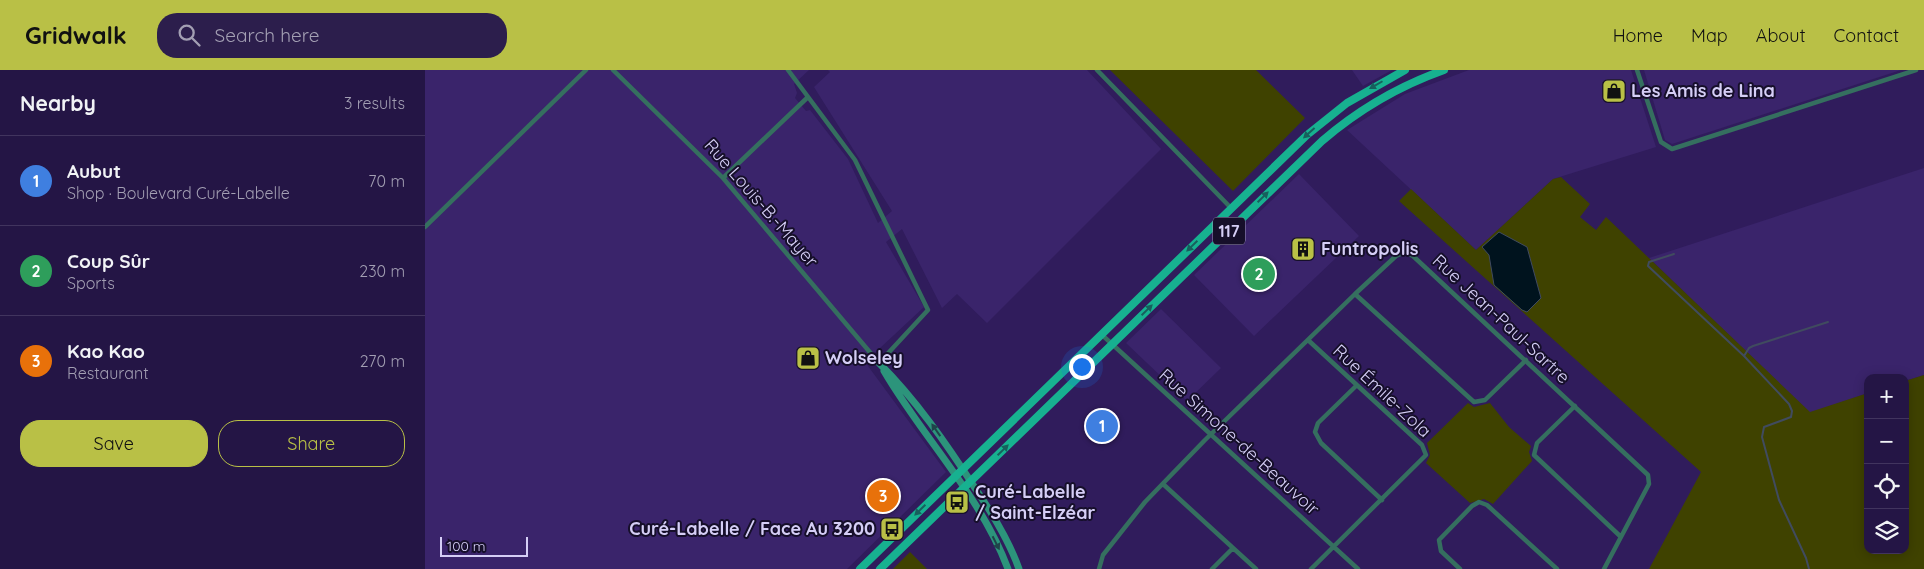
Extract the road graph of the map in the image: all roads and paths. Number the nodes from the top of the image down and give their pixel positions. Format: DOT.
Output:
graph roads {
  1 [pos="586,70"];
  2 [pos="613,70"];
  3 [pos="788,70"];
  4 [pos="1097,70"];
  5 [pos="1405,70"];
  6 [pos="1444,70"];
  7 [pos="1637,70"];
  8 [pos="1916,70"];
  9 [pos="808,97"];
  10 [pos="723,178"];
  11 [pos="1231,208"];
  12 [pos="425,227"];
  13 [pos="1355,294"];
  14 [pos="1101,334"];
  15 [pos="1308,340"];
  16 [pos="1112,344"];
  17 [pos="1526,360"];
  18 [pos="879,362"];
  19 [pos="1356,386"];
  20 [pos="1575,406"];
  21 [pos="1211,434"];
  22 [pos="963,468"];
  23 [pos="955,476"];
  24 [pos="971,481"];
  25 [pos="1163,484"];
  26 [pos="963,488"];
  27 [pos="1382,500"];
  28 [pos="1620,536"];
  29 [pos="1334,547"];
  30 [pos="1233,548"];
  31 [pos="860,569"];
  32 [pos="880,569"];
  33 [pos="1008,569"];
  34 [pos="1019,569"];
  35 [pos="1099,569"];
  36 [pos="1212,569"];
  37 [pos="1256,569"];
  38 [pos="1311,569"];
  39 [pos="1358,569"];
  40 [pos="1460,569"];
  41 [pos="1557,569"];
  42 [pos="1604,569"];
  1 -- 12 [label="street"];
  2 -- 10 [label="street, Rue Louis-B.-Mayer"];
  3 -- 9 [label="street"];
  4 -- 11 [label="street"];
  5 -- 11 [label="main road, 117, one-way"];
  16 -- 6 [label="main road, 117, one-way"];
  7 -- 8 [label="street"];
  9 -- 10 [label="street"];
  9 -- 18 [label="street"];
  10 -- 18 [label="street, Rue Louis-B.-Mayer"];
  11 -- 14 [label="main road, 117, one-way"];
  13 -- 15 [label="street, Rue Jean-Paul-Sartre"];
  13 -- 17 [label="street, Rue Jean-Paul-Sartre"];
  13 -- 17 [label="street"];
  14 -- 16 [label="street, Rue Simone-de-Beauvoir"];
  14 -- 22 [label="main road, 117"];
  15 -- 19 [label="street, Rue Émile-Zola"];
  15 -- 21 [label="street, Rue Jean-Paul-Sartre"];
  16 -- 21 [label="street, Rue Simone-de-Beauvoir"];
  24 -- 16 [label="main road, 117, one-way"];
  17 -- 20 [label="street, Rue Jean-Paul-Sartre"];
  22 -- 18 [label="street, Rue Louis-B.-Mayer, one-way"];
  18 -- 23 [label="street, Rue Louis-B.-Mayer"];
  19 -- 27 [label="street"];
  19 -- 27 [label="street, Rue Émile-Zola"];
  20 -- 28 [label="street, Rue Jean-Paul-Sartre"];
  20 -- 28 [label="street"];
  21 -- 25 [label="street, Rue Jean-Paul-Sartre"];
  21 -- 29 [label="street, Rue Simone-de-Beauvoir"];
  22 -- 23 [label="main road, 117"];
  22 -- 24 [label="street, Rue Louis-B.-Mayer"];
  23 -- 26 [label="street, Rue Louis-B.-Mayer"];
  23 -- 31 [label="main road, 117, one-way"];
  24 -- 26 [label="main road, 117"];
  24 -- 34 [label="street, Rue Louis-B.-Mayer"];
  25 -- 30 [label="street"];
  25 -- 35 [label="street, Rue Jean-Paul-Sartre"];
  26 -- 32 [label="main road, 117"];
  26 -- 33 [label="street, Rue Louis-B.-Mayer, one-way"];
  27 -- 29 [label="street, Rue Émile-Zola"];
  28 -- 42 [label="street, Rue Jean-Paul-Sartre"];
  29 -- 38 [label="street, Rue Émile-Zola"];
  29 -- 39 [label="street, Rue Simone-de-Beauvoir"];
  30 -- 36 [label="street"];
  30 -- 37 [label="street"];
  40 -- 41 [label="street"];
}
